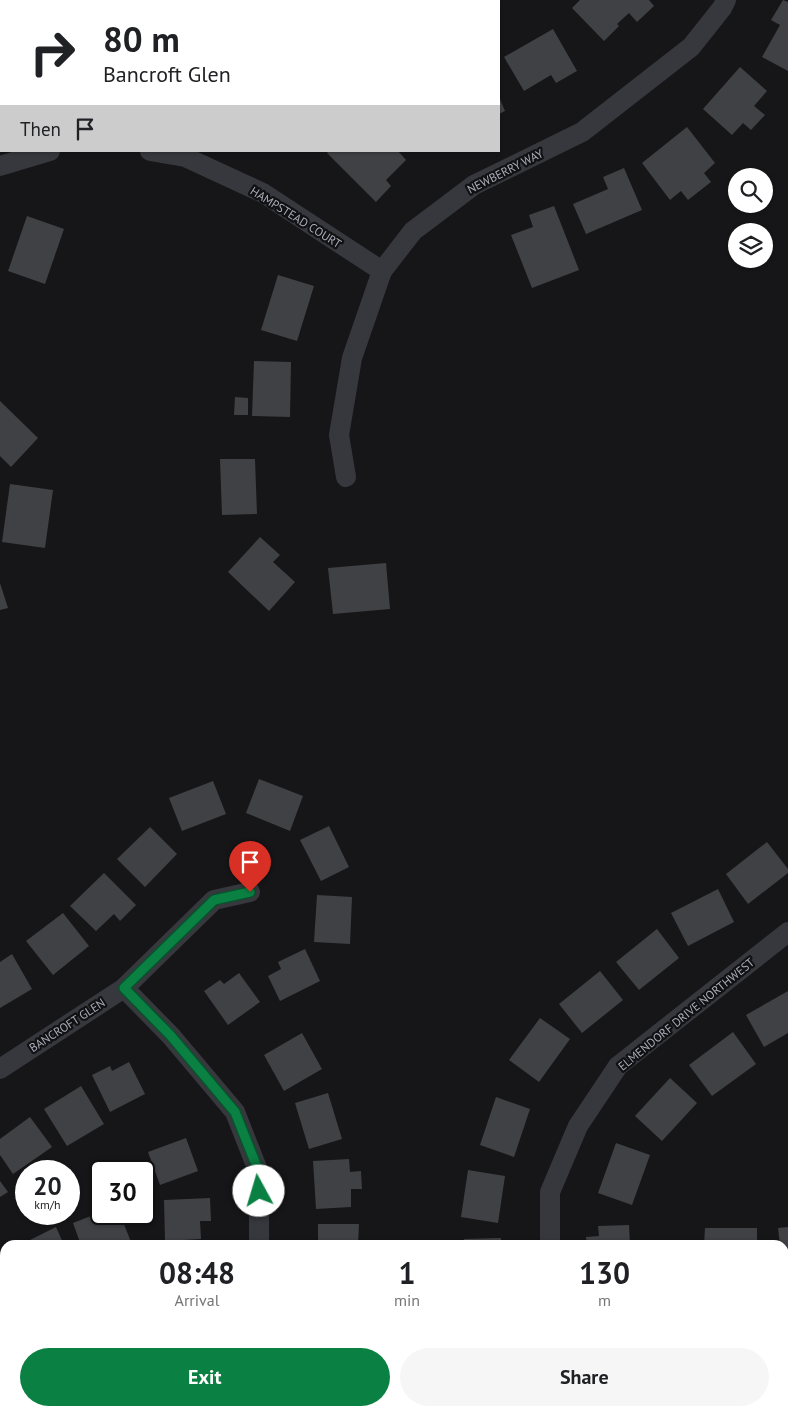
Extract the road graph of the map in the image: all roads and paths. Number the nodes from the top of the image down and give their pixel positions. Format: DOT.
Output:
graph roads {
  1 [pos="726,0"];
  2 [pos="47,152"];
  3 [pos="156,152"];
  4 [pos="0,166"];
  5 [pos="382,271"];
  6 [pos="346,477"];
  7 [pos="250,892"];
  8 [pos="788,932"];
  9 [pos="124,988"];
  10 [pos="0,1069"];
  11 [pos="259,1240"];
  12 [pos="550,1240"];
  1 -- 5 [label="street, NEWBERRY WAY"];
  2 -- 4 [label="street"];
  3 -- 5 [label="street, HAMPSTEAD COURT"];
  5 -- 6 [label="street, NEWBERRY WAY"];
  7 -- 9 [label="street, BANCROFT GLEN"];
  8 -- 12 [label="street, ELMENDORF DRIVE NORTHWEST"];
  9 -- 10 [label="street, BANCROFT GLEN"];
  9 -- 11 [label="street"];
}
